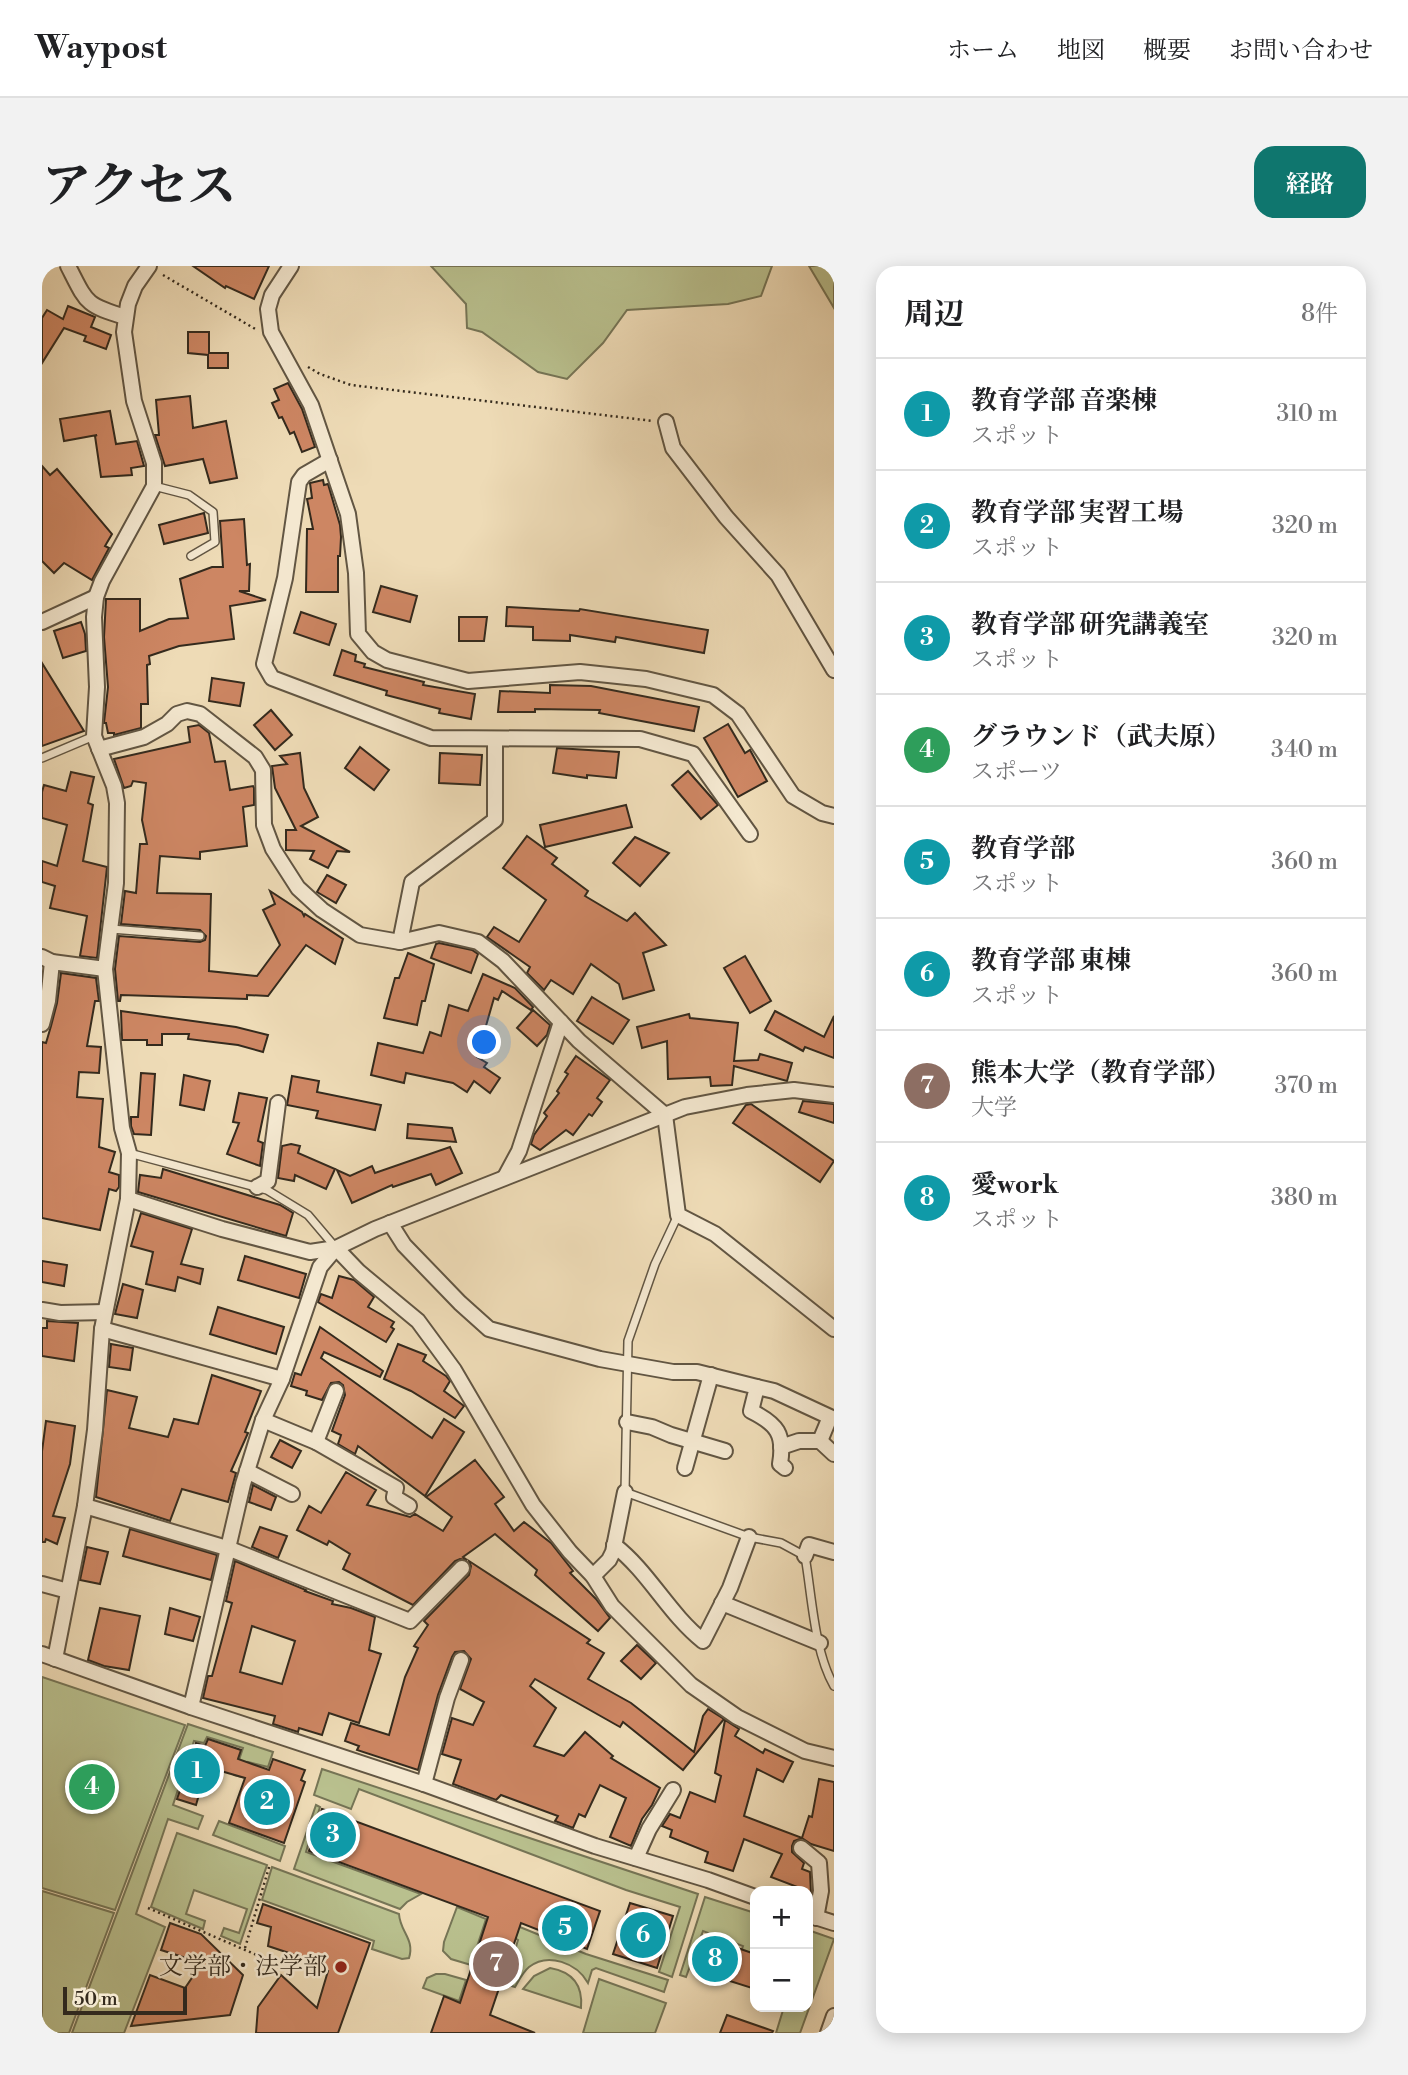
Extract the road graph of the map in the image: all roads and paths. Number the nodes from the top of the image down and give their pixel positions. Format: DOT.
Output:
graph roads {
  1 [pos="68,266"];
  2 [pos="149,266"];
  3 [pos="291,266"];
  4 [pos="125,317"];
  5 [pos="275,341"];
  6 [pos="308,367"];
  7 [pos="666,422"];
  8 [pos="330,460"];
  9 [pos="154,486"];
  10 [pos="191,556"];
  11 [pos="96,597"];
  12 [pos="42,622"];
  13 [pos="834,670"];
  14 [pos="495,739"];
  15 [pos="96,742"];
  16 [pos="42,758"];
  17 [pos="834,816"];
  18 [pos="750,834"];
  19 [pos="111,929"];
  20 [pos="200,936"];
  21 [pos="400,942"];
  22 [pos="47,959"];
  23 [pos="105,969"];
  24 [pos="43,1014"];
  25 [pos="561,1022"];
  26 [pos="834,1095"];
  27 [pos="278,1103"];
  28 [pos="665,1115"];
  29 [pos="130,1153"];
  30 [pos="505,1177"];
  31 [pos="257,1187"];
  32 [pos="128,1199"];
  33 [pos="678,1215"];
  34 [pos="390,1223"];
  35 [pos="336,1248"];
  36 [pos="42,1310"];
  37 [pos="105,1312"];
  38 [pos="102,1329"];
  39 [pos="834,1329"];
  40 [pos="628,1365"];
  41 [pos="711,1375"];
  42 [pos="282,1379"];
  43 [pos="757,1387"];
  44 [pos="337,1391"];
  45 [pos="830,1410"];
  46 [pos="262,1420"];
  47 [pos="627,1422"];
  48 [pos="694,1441"];
  49 [pos="820,1441"];
  50 [pos="316,1442"];
  51 [pos="781,1447"];
  52 [pos="725,1451"];
  53 [pos="834,1454"];
  54 [pos="685,1468"];
  55 [pos="785,1468"];
  56 [pos="247,1471"];
  57 [pos="625,1492"];
  58 [pos="292,1494"];
  59 [pos="85,1506"];
  60 [pos="410,1506"];
  61 [pos="748,1537"];
  62 [pos="614,1545"];
  63 [pos="230,1549"];
  64 [pos="834,1552"];
  65 [pos="805,1556"];
  66 [pos="462,1568"];
  67 [pos="593,1576"];
  68 [pos="42,1584"];
  69 [pos="68,1591"];
  70 [pos="722,1603"];
  71 [pos="820,1643"];
  72 [pos="48,1657"];
  73 [pos="461,1660"];
  74 [pos="834,1686"];
  75 [pos="191,1707"];
  76 [pos="834,1758"];
  77 [pos="424,1784"];
  78 [pos="673,1790"];
  79 [pos="801,1848"];
  80 [pos="636,1858"];
  81 [pos="270,1864"];
  82 [pos="750,1895"];
  83 [pos="148,1908"];
  84 [pos="813,1913"];
  85 [pos="813,1916"];
  86 [pos="834,1923"];
  87 [pos="244,1949"];
  88 [pos="321,1975"];
  89 [pos="834,2016"];
  90 [pos="828,2033"];
  1 -- 4 [label="street"];
  2 -- 4 [label="street"];
  2 -- 5 [label="path"];
  3 -- 5 [label="street"];
  4 -- 9 [label="street"];
  5 -- 8 [label="street"];
  6 -- 7 [label="path"];
  7 -- 13 [label="street"];
  8 -- 14 [label="street"];
  8 -- 17 [label="street"];
  9 -- 10 [label="lane"];
  9 -- 11 [label="street"];
  11 -- 12 [label="street"];
  11 -- 15 [label="street"];
  14 -- 18 [label="street"];
  14 -- 21 [label="street"];
  15 -- 16 [label="lane"];
  15 -- 19 [label="street"];
  15 -- 21 [label="street"];
  19 -- 20 [label="lane"];
  19 -- 23 [label="street"];
  21 -- 25 [label="street"];
  22 -- 23 [label="street"];
  22 -- 24 [label="street"];
  23 -- 29 [label="street"];
  25 -- 28 [label="street"];
  25 -- 30 [label="street"];
  26 -- 28 [label="street"];
  27 -- 31 [label="street"];
  28 -- 30 [label="street"];
  28 -- 33 [label="street"];
  29 -- 31 [label="lane"];
  29 -- 32 [label="street"];
  30 -- 34 [label="street"];
  31 -- 35 [label="lane"];
  32 -- 35 [label="street"];
  32 -- 37 [label="street"];
  33 -- 39 [label="street"];
  33 -- 40 [label="lane"];
  34 -- 35 [label="street"];
  34 -- 40 [label="street"];
  35 -- 42 [label="street"];
  35 -- 67 [label="street"];
  36 -- 37 [label="street"];
  37 -- 38 [label="street"];
  38 -- 42 [label="street"];
  38 -- 59 [label="street"];
  40 -- 41 [label="street"];
  40 -- 47 [label="lane"];
  41 -- 43 [label="street"];
  41 -- 48 [label="street"];
  42 -- 46 [label="street"];
  43 -- 45 [label="street"];
  43 -- 51 [label="street"];
  44 -- 50 [label="street"];
  45 -- 49 [label="street"];
  46 -- 50 [label="street"];
  46 -- 56 [label="street"];
  47 -- 48 [label="street"];
  47 -- 57 [label="lane"];
  48 -- 52 [label="street"];
  48 -- 54 [label="street"];
  49 -- 51 [label="street"];
  49 -- 53 [label="street"];
  50 -- 60 [label="street"];
  51 -- 55 [label="street"];
  56 -- 58 [label="street"];
  56 -- 63 [label="street"];
  57 -- 61 [label="lane"];
  57 -- 62 [label="street"];
  59 -- 63 [label="street"];
  59 -- 69 [label="street"];
  61 -- 65 [label="lane"];
  61 -- 70 [label="street"];
  62 -- 67 [label="street"];
  62 -- 70 [label="street"];
  63 -- 66 [label="street"];
  63 -- 75 [label="street"];
  64 -- 65 [label="street"];
  65 -- 71 [label="lane"];
  67 -- 76 [label="street"];
  68 -- 69 [label="street"];
  69 -- 72 [label="street"];
  70 -- 71 [label="street"];
  71 -- 74 [label="lane"];
  72 -- 75 [label="street"];
  73 -- 77 [label="street"];
  75 -- 77 [label="street"];
  77 -- 80 [label="street"];
  78 -- 80 [label="street"];
  79 -- 84 [label="street"];
  80 -- 82 [label="street"];
  81 -- 87 [label="path"];
  83 -- 87 [label="path"];
  85 -- 86 [label="street"];
  87 -- 88 [label="path"];
  89 -- 90 [label="street"];
}
